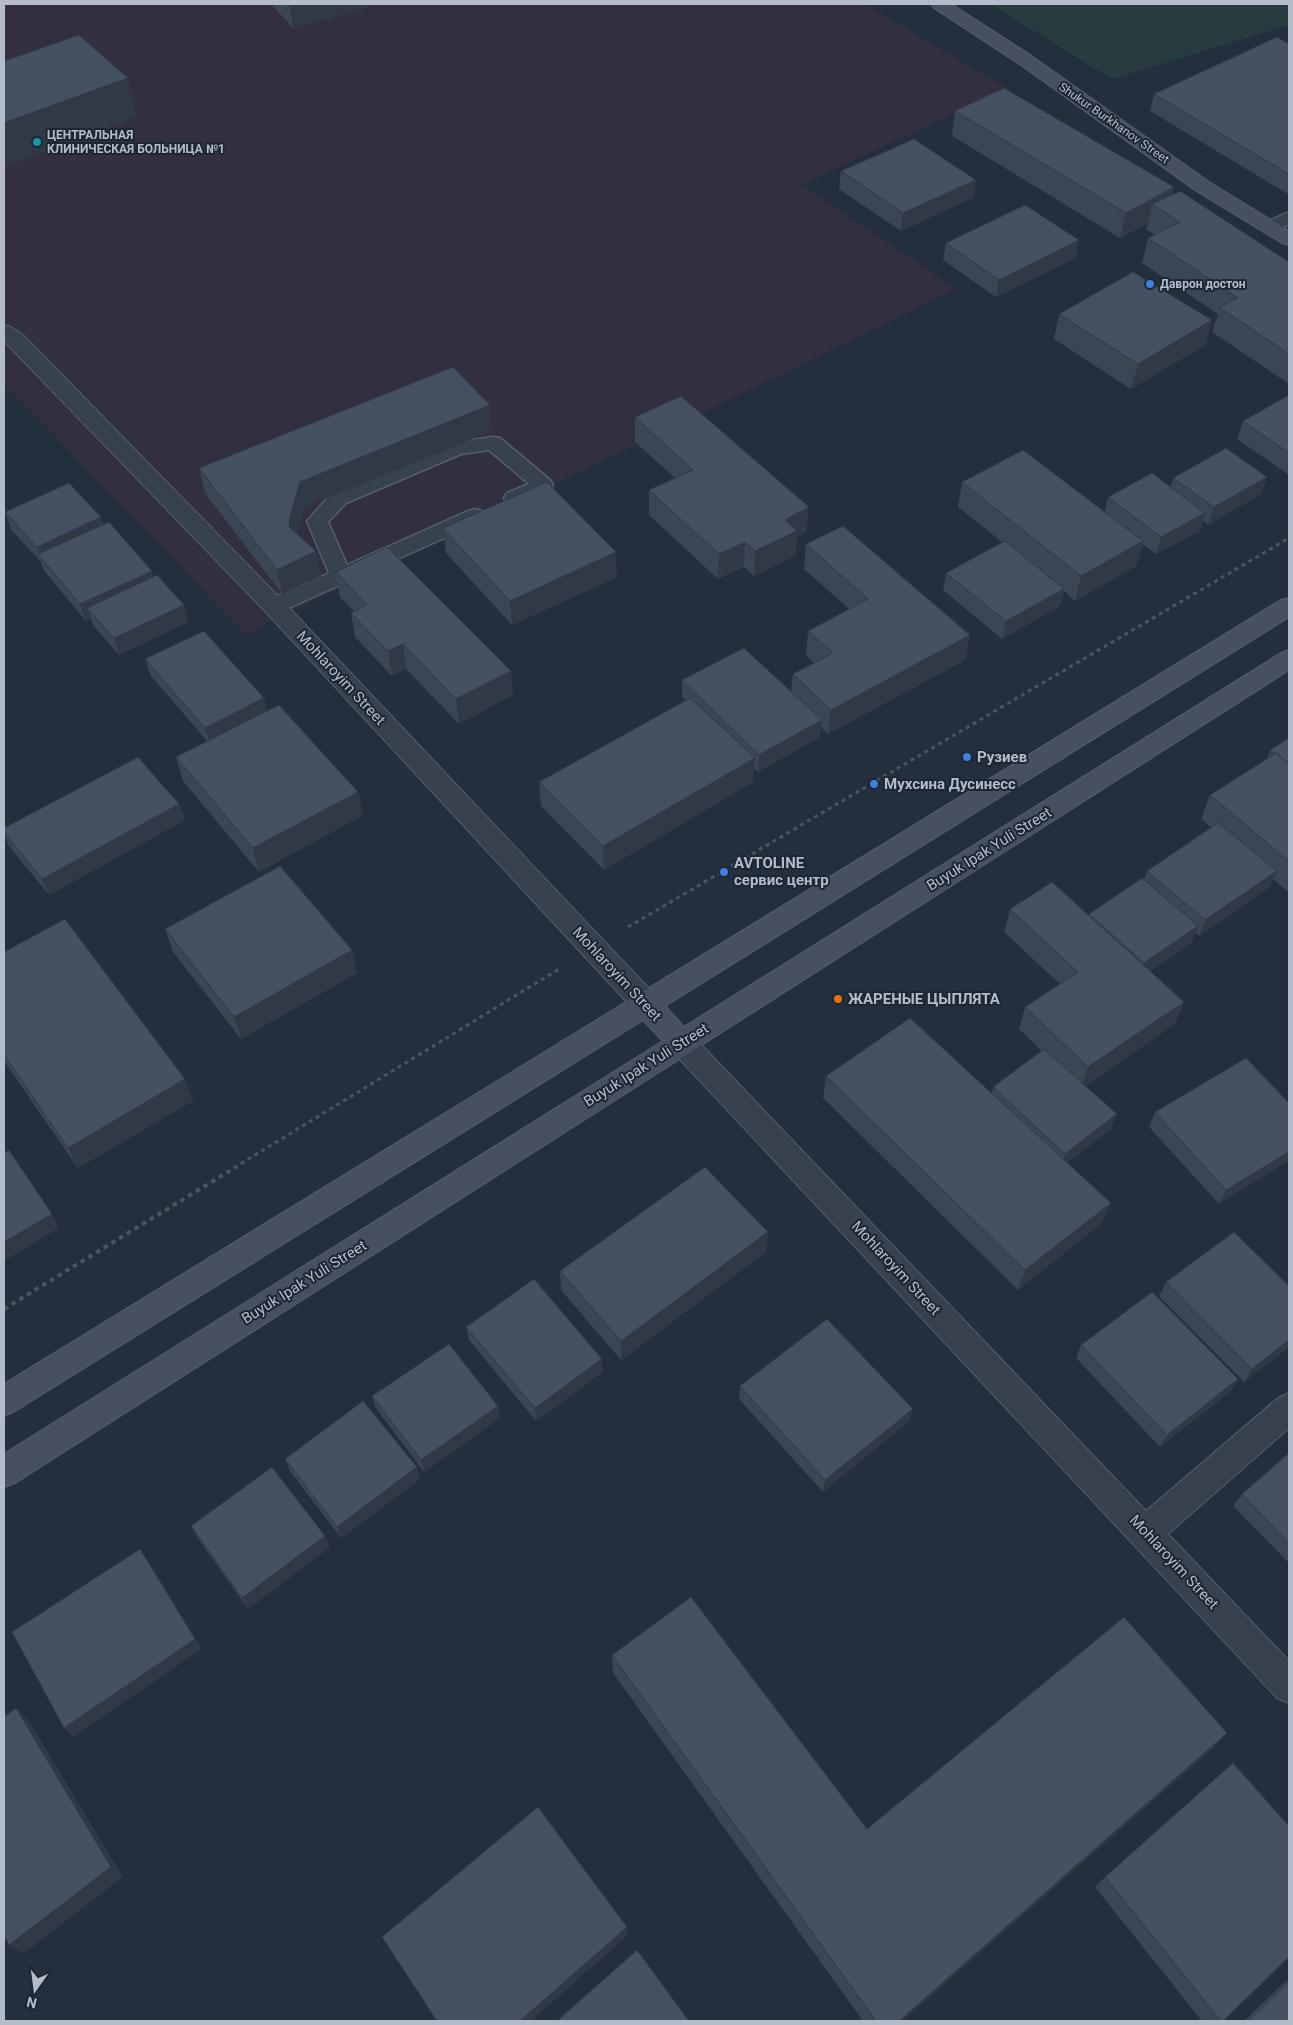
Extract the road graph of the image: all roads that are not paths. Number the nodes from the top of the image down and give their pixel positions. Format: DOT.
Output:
graph roads {
  1 [pos="940,4"];
  2 [pos="1289,217"];
  3 [pos="1270,227"];
  4 [pos="1289,239"];
  5 [pos="4,331"];
  6 [pos="341,576"];
  7 [pos="274,606"];
  8 [pos="1289,606"];
  9 [pos="1289,659"];
  10 [pos="646,1004"];
  11 [pos="682,1043"];
  12 [pos="4,1401"];
  13 [pos="1289,1408"];
  14 [pos="4,1472"];
  15 [pos="1146,1532"];
  16 [pos="1289,1686"];
  1 -- 3 [label="main road, Shukur Burkhanov Street"];
  2 -- 3 [label="lane"];
  3 -- 4 [label="main road, Shukur Burkhanov Street"];
  5 -- 7 [label="street, Mohlaroyim Street"];
  6 -- 6 [label="lane"];
  6 -- 7 [label="lane"];
  7 -- 10 [label="street, Mohlaroyim Street"];
  8 -- 10 [label="main road"];
  9 -- 11 [label="main road, Buyuk Ipak Yuli Street"];
  10 -- 11 [label="main road, Mohlaroyim Street"];
  10 -- 12 [label="main road"];
  11 -- 14 [label="main road, Buyuk Ipak Yuli Street"];
  11 -- 15 [label="street, Mohlaroyim Street"];
  13 -- 15 [label="street"];
  15 -- 16 [label="street, Mohlaroyim Street"];
}
